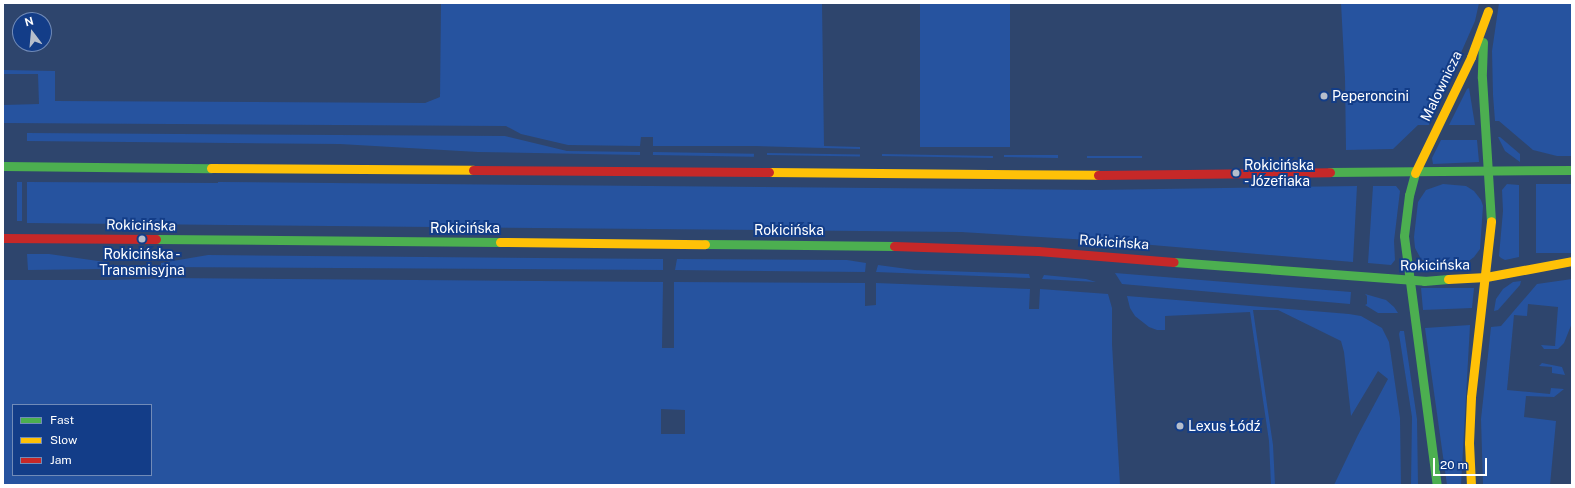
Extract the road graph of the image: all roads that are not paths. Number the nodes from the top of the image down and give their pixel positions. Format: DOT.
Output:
graph roads {
  1 [pos="1489,7"];
  2 [pos="3,166"];
  3 [pos="1490,170"];
  4 [pos="1572,170"];
  5 [pos="1416,171"];
  6 [pos="3,238"];
  7 [pos="1572,261"];
  8 [pos="1486,277"];
  9 [pos="1409,280"];
  10 [pos="1437,485"];
  11 [pos="1471,485"];
  1 -- 3 [label="main road, Malownicza"];
  1 -- 5 [label="main road, Malownicza"];
  2 -- 5 [label="main road"];
  3 -- 4 [label="main road"];
  3 -- 5 [label="main road"];
  3 -- 8 [label="main road, Malownicza"];
  5 -- 9 [label="main road, Malownicza"];
  6 -- 9 [label="main road, Rokicińska"];
  7 -- 8 [label="main road, Rokicińska"];
  8 -- 9 [label="main road, Rokicińska"];
  8 -- 11 [label="main road, Malownicza"];
  9 -- 10 [label="main road, Malownicza"];
}
